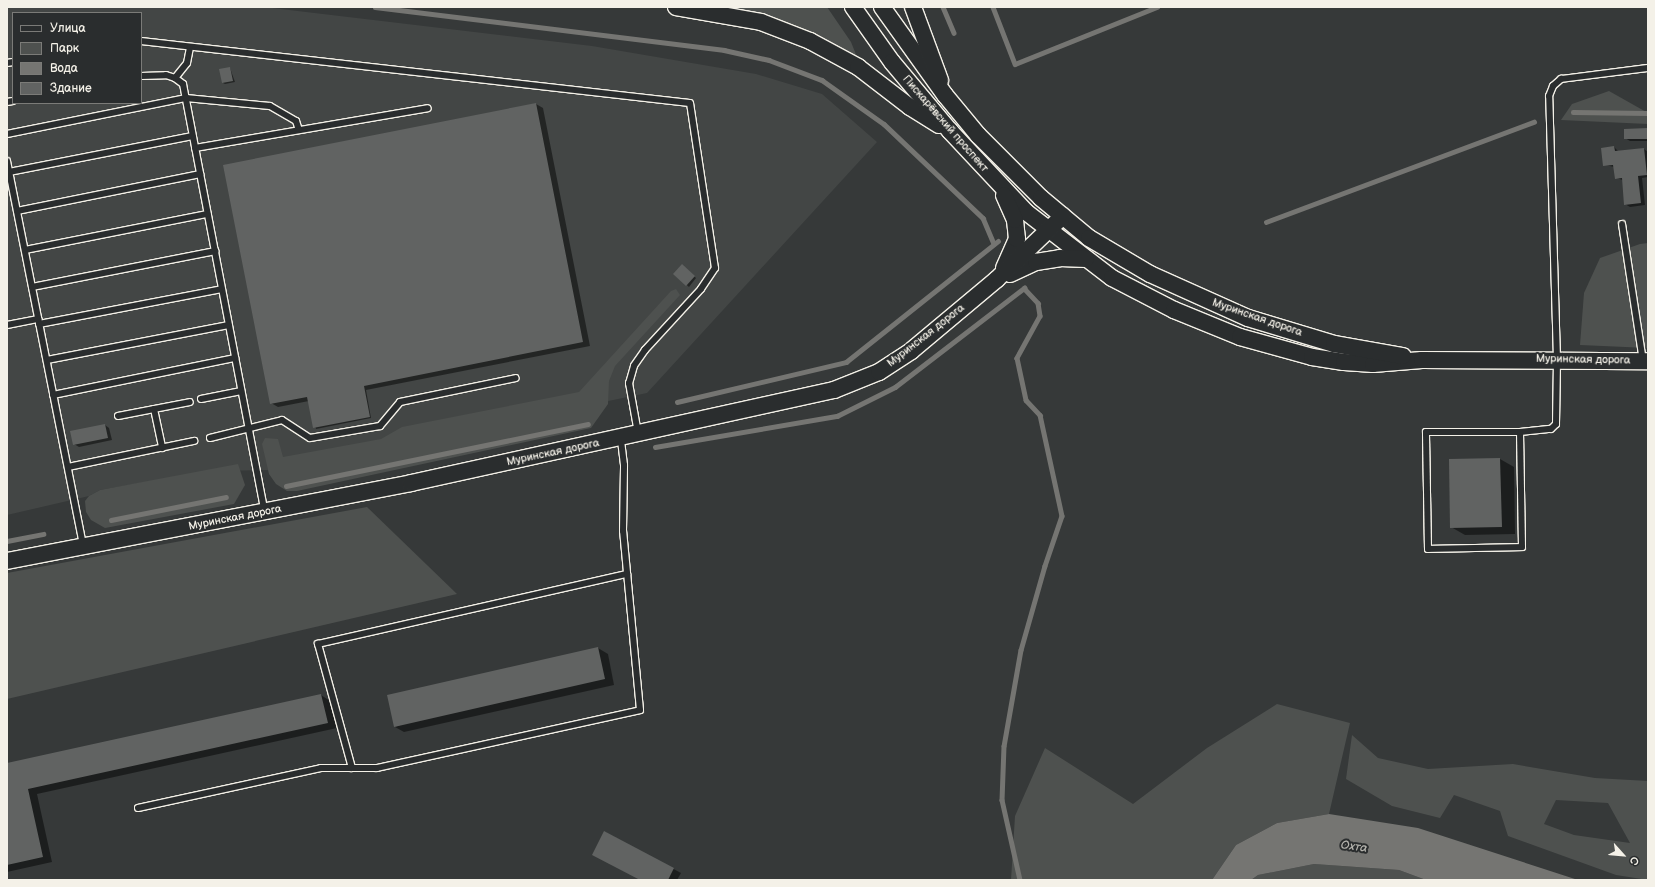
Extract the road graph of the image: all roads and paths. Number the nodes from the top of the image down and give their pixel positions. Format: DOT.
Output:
graph roads {
  1 [pos="676,7"];
  2 [pos="853,7"];
  3 [pos="882,7"];
  4 [pos="913,7"];
  5 [pos="142,41"];
  6 [pos="190,47"];
  7 [pos="1648,68"];
  8 [pos="142,76"];
  9 [pos="175,78"];
  10 [pos="945,95"];
  11 [pos="186,98"];
  12 [pos="428,108"];
  13 [pos="299,130"];
  14 [pos="950,131"];
  15 [pos="7,134"];
  16 [pos="193,136"];
  17 [pos="195,148"];
  18 [pos="7,161"];
  19 [pos="9,172"];
  20 [pos="200,174"];
  21 [pos="1001,188"];
  22 [pos="17,211"];
  23 [pos="208,214"];
  24 [pos="1063,216"];
  25 [pos="1622,224"];
  26 [pos="1048,232"];
  27 [pos="25,250"];
  28 [pos="215,251"];
  29 [pos="1086,259"];
  30 [pos="997,279"];
  31 [pos="32,287"];
  32 [pos="222,289"];
  33 [pos="39,322"];
  34 [pos="229,325"];
  35 [pos="7,326"];
  36 [pos="235,358"];
  37 [pos="47,360"];
  38 [pos="1422,360"];
  39 [pos="1557,360"];
  40 [pos="1645,361"];
  41 [pos="516,378"];
  42 [pos="241,391"];
  43 [pos="53,395"];
  44 [pos="201,399"];
  45 [pos="190,402"];
  46 [pos="154,409"];
  47 [pos="118,416"];
  48 [pos="249,430"];
  49 [pos="1520,432"];
  50 [pos="638,434"];
  51 [pos="210,438"];
  52 [pos="621,439"];
  53 [pos="194,441"];
  54 [pos="162,448"];
  55 [pos="68,467"];
  56 [pos="265,512"];
  57 [pos="83,546"];
  58 [pos="7,561"];
  59 [pos="627,574"];
  60 [pos="352,768"];
  61 [pos="138,808"];
  1 -- 14 [label="street"];
  2 -- 14 [label="street, Пискарёвский проспект"];
  3 -- 10 [label="street, Пискарёвский проспект"];
  4 -- 10 [label="street"];
  5 -- 6 [label="lane"];
  6 -- 9 [label="lane"];
  6 -- 50 [label="lane"];
  7 -- 39 [label="lane"];
  8 -- 9 [label="lane"];
  9 -- 11 [label="lane"];
  10 -- 24 [label="street, Пискарёвский проспект"];
  11 -- 13 [label="lane"];
  11 -- 15 [label="lane"];
  11 -- 16 [label="lane"];
  12 -- 13 [label="lane"];
  13 -- 17 [label="lane"];
  14 -- 21 [label="street, Пискарёвский проспект"];
  16 -- 17 [label="lane"];
  16 -- 19 [label="lane"];
  17 -- 20 [label="lane"];
  18 -- 19 [label="lane"];
  19 -- 22 [label="lane"];
  20 -- 22 [label="lane"];
  20 -- 23 [label="lane"];
  21 -- 26 [label="street, Пискарёвский проспект"];
  21 -- 30 [label="street"];
  22 -- 27 [label="lane"];
  23 -- 27 [label="lane"];
  23 -- 28 [label="lane"];
  24 -- 26 [label="street, Муринская дорога"];
  24 -- 38 [label="street, Муринская дорога"];
  25 -- 40 [label="lane"];
  26 -- 29 [label="street, Муринская дорога"];
  26 -- 30 [label="street, Муринская дорога"];
  27 -- 31 [label="lane"];
  28 -- 31 [label="lane"];
  28 -- 32 [label="lane"];
  29 -- 30 [label="street"];
  29 -- 38 [label="street, Муринская дорога"];
  30 -- 50 [label="street, Муринская дорога"];
  31 -- 33 [label="lane"];
  32 -- 33 [label="lane"];
  32 -- 34 [label="lane"];
  33 -- 35 [label="lane"];
  33 -- 37 [label="lane"];
  34 -- 36 [label="lane"];
  34 -- 37 [label="lane"];
  36 -- 42 [label="lane"];
  36 -- 43 [label="lane"];
  37 -- 43 [label="lane"];
  38 -- 39 [label="street, Муринская дорога"];
  39 -- 40 [label="street, Муринская дорога"];
  39 -- 49 [label="lane"];
  41 -- 48 [label="lane"];
  42 -- 44 [label="lane"];
  42 -- 48 [label="lane"];
  43 -- 55 [label="lane"];
  45 -- 46 [label="lane"];
  46 -- 47 [label="lane"];
  46 -- 54 [label="lane"];
  48 -- 51 [label="lane"];
  48 -- 56 [label="lane"];
  49 -- 49 [label="lane"];
  50 -- 52 [label="street, Муринская дорога"];
  52 -- 56 [label="street, Муринская дорога"];
  52 -- 59 [label="lane"];
  53 -- 54 [label="lane"];
  54 -- 55 [label="lane"];
  55 -- 57 [label="lane"];
  56 -- 57 [label="street, Муринская дорога"];
  57 -- 58 [label="street, Муринская дорога"];
  59 -- 60 [label="lane"];
  59 -- 60 [label="lane"];
  60 -- 61 [label="lane"];
}
